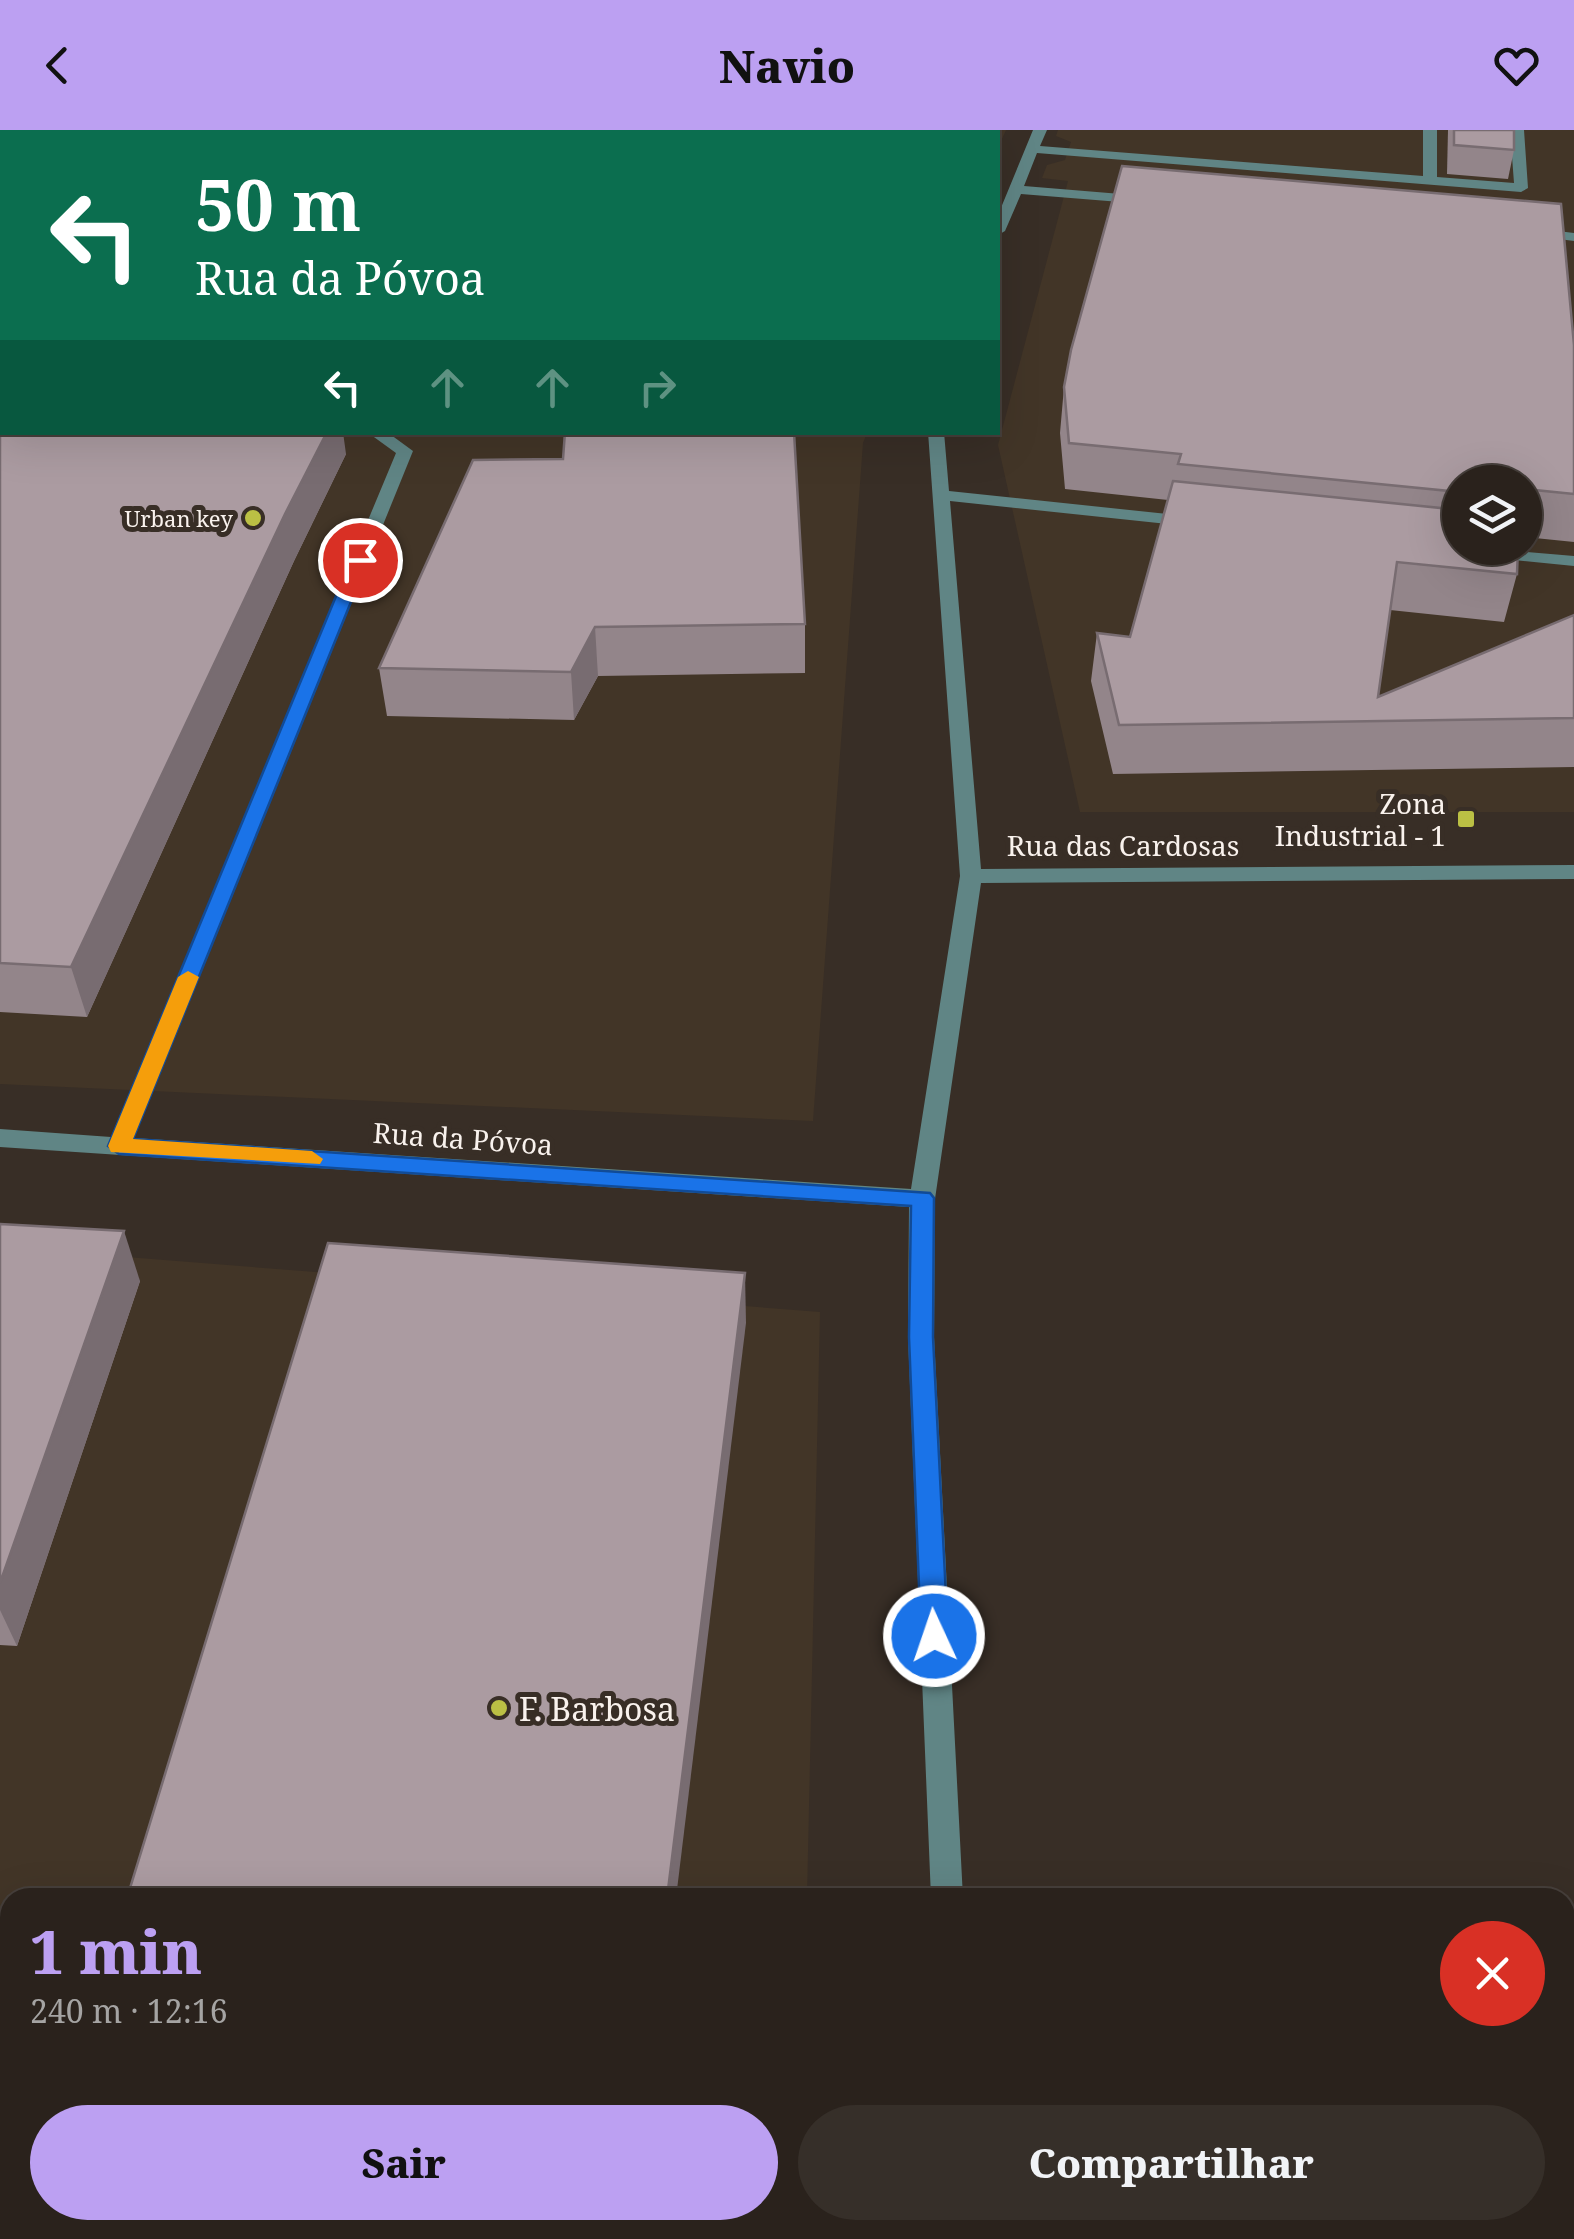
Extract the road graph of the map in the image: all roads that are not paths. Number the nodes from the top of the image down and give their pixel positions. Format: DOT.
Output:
graph roads {
  1 [pos="1040,130"];
  2 [pos="1430,130"];
  3 [pos="1516,130"];
  4 [pos="1032,149"];
  5 [pos="1430,181"];
  6 [pos="1015,189"];
  7 [pos="1170,202"];
  8 [pos="1000,226"];
  9 [pos="1517,230"];
  10 [pos="1574,237"];
  11 [pos="380,435"];
  12 [pos="936,435"];
  13 [pos="940,495"];
  14 [pos="1218,524"];
  15 [pos="1542,558"];
  16 [pos="1574,561"];
  17 [pos="1574,872"];
  18 [pos="972,876"];
  19 [pos="0,1138"];
  20 [pos="119,1146"];
  21 [pos="922,1198"];
  22 [pos="946,1888"];
  1 -- 4 [label="street"];
  2 -- 5 [label="street"];
  3 -- 5 [label="street"];
  4 -- 5 [label="street"];
  4 -- 6 [label="street"];
  6 -- 7 [label="street"];
  6 -- 8 [label="street"];
  9 -- 10 [label="street"];
  11 -- 20 [label="street"];
  12 -- 13 [label="street"];
  13 -- 14 [label="street"];
  13 -- 18 [label="street"];
  15 -- 16 [label="street"];
  17 -- 18 [label="street, Rua das Cardosas"];
  18 -- 21 [label="street"];
  19 -- 20 [label="street, Rua da Póvoa"];
  20 -- 21 [label="street, Rua da Póvoa"];
  21 -- 22 [label="street"];
}
